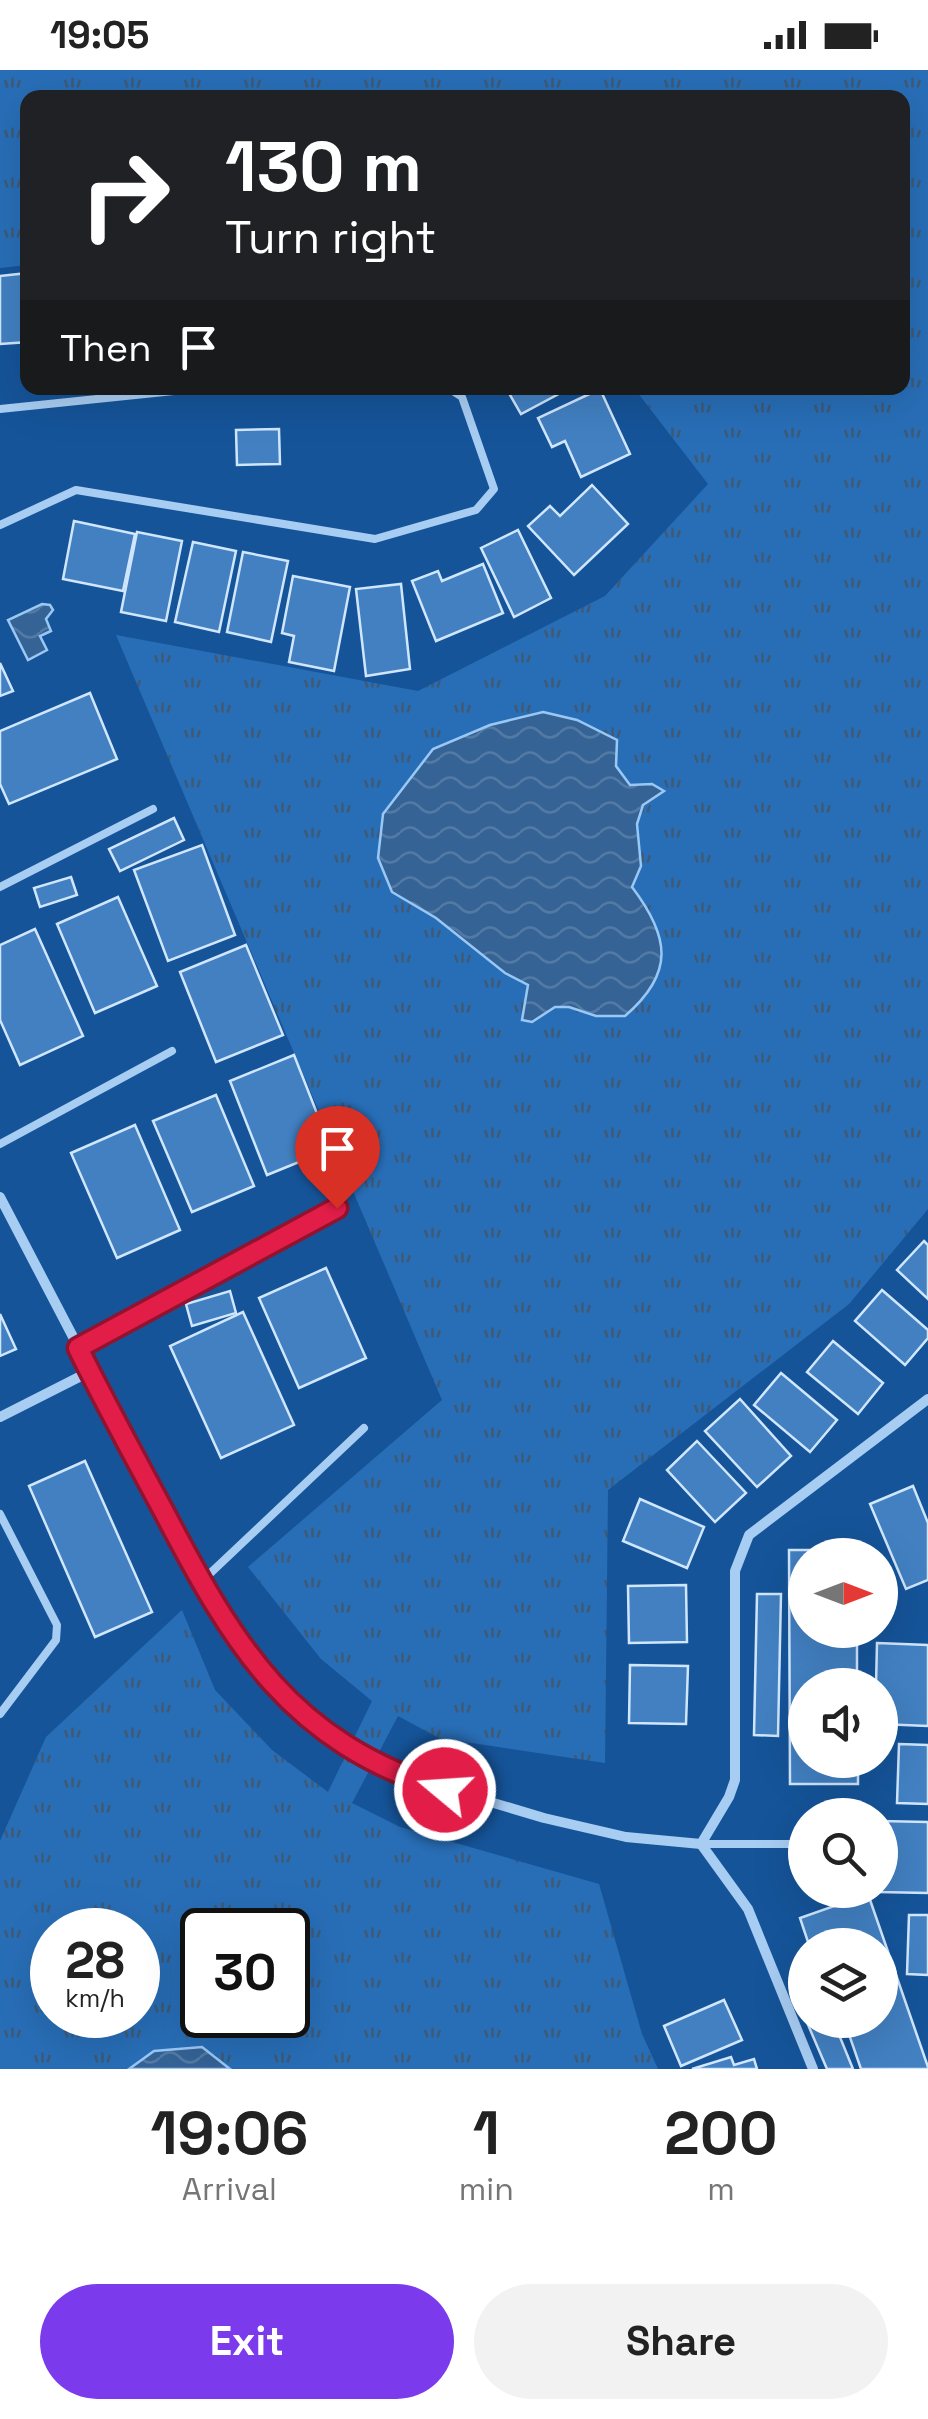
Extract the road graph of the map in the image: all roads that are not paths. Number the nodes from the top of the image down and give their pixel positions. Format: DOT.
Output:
graph roads {
  1 [pos="135,395"];
  2 [pos="459,395"];
  3 [pos="0,409"];
  4 [pos="0,525"];
  5 [pos="153,808"];
  6 [pos="0,887"];
  7 [pos="172,1051"];
  8 [pos="0,1144"];
  9 [pos="0,1197"];
  10 [pos="337,1208"];
  11 [pos="78,1348"];
  12 [pos="90,1372"];
  13 [pos="928,1399"];
  14 [pos="0,1417"];
  15 [pos="364,1428"];
  16 [pos="0,1514"];
  17 [pos="200,1582"];
  18 [pos="0,1714"];
  19 [pos="701,1844"];
  20 [pos="788,1844"];
  21 [pos="812,2069"];
  1 -- 3 [label="lane"];
  2 -- 4 [label="lane"];
  5 -- 6 [label="lane"];
  7 -- 8 [label="lane"];
  9 -- 11 [label="street"];
  10 -- 11 [label="lane"];
  11 -- 12 [label="street"];
  12 -- 14 [label="street"];
  12 -- 17 [label="street"];
  13 -- 19 [label="street"];
  15 -- 17 [label="lane"];
  16 -- 18 [label="lane"];
  17 -- 19 [label="street"];
  19 -- 20 [label="lane"];
  19 -- 21 [label="street"];
}
